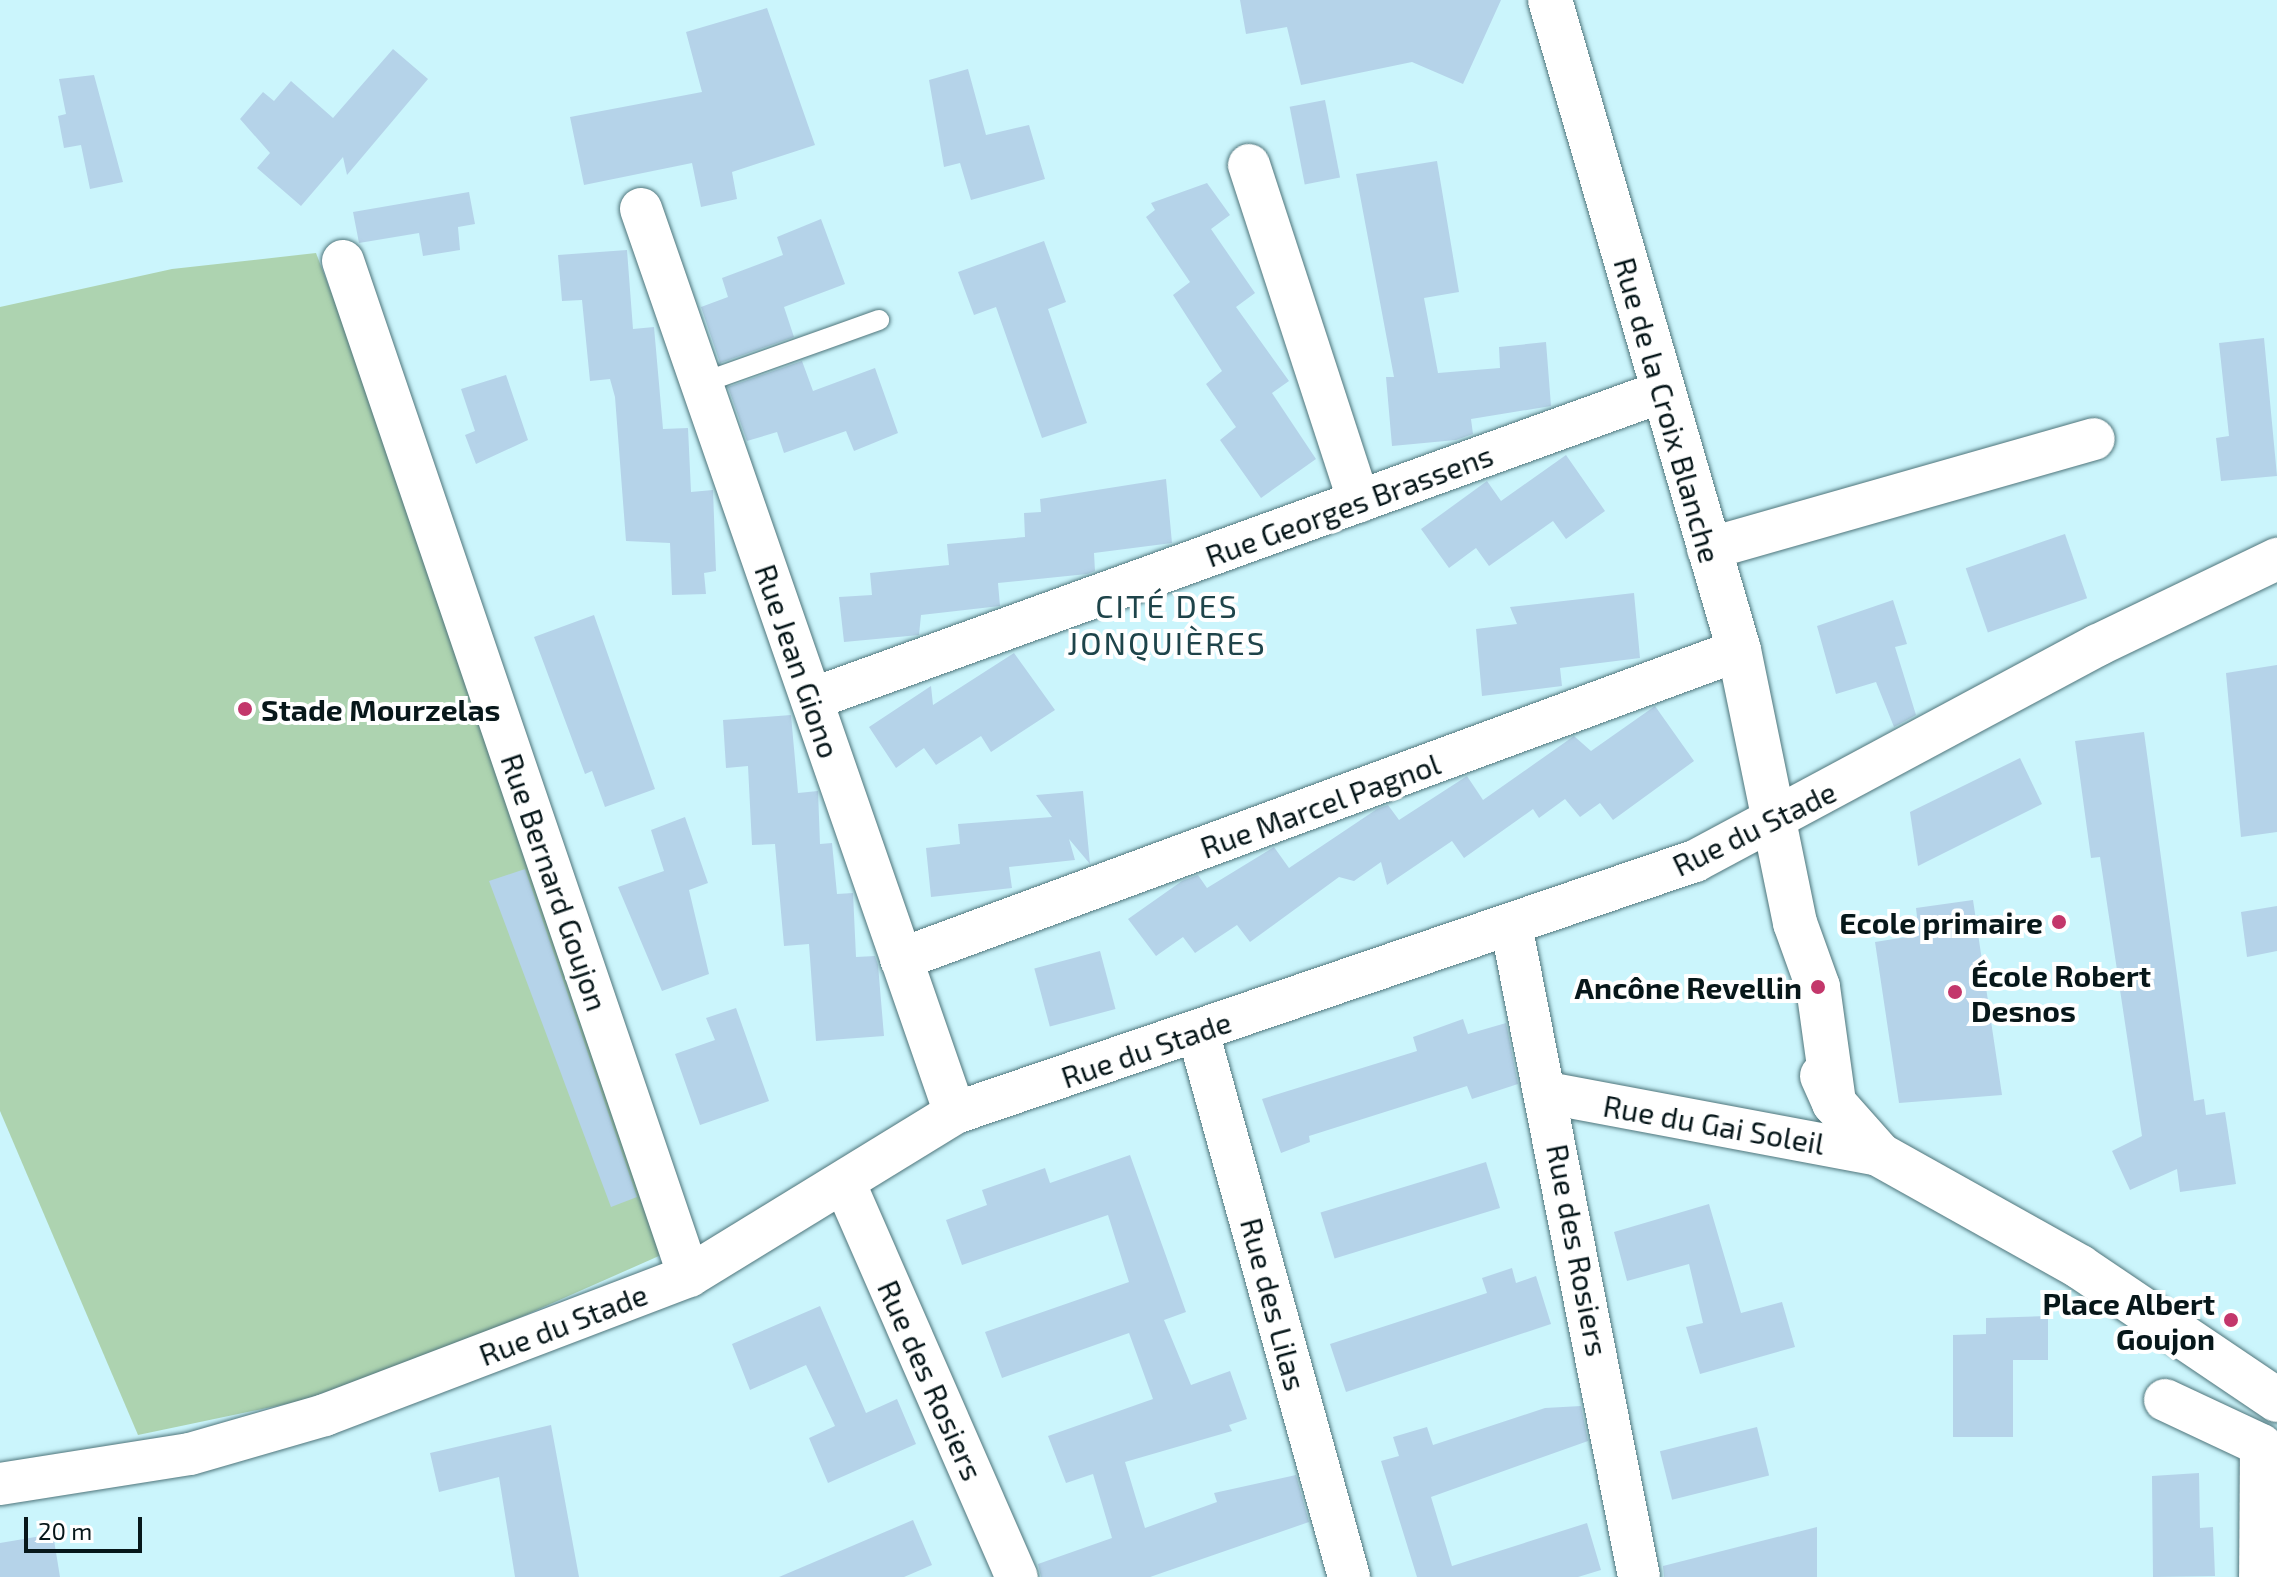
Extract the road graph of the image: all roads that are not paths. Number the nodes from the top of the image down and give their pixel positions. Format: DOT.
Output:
graph roads {
  1 [pos="1550,0"];
  2 [pos="1249,165"];
  3 [pos="641,209"];
  4 [pos="343,261"];
  5 [pos="879,320"];
  6 [pos="702,383"];
  7 [pos="1661,392"];
  8 [pos="2094,439"];
  9 [pos="1359,501"];
  10 [pos="1708,549"];
  11 [pos="2277,559"];
  12 [pos="1739,650"];
  13 [pos="812,699"];
  14 [pos="1774,824"];
  15 [pos="1511,925"];
  16 [pos="901,959"];
  17 [pos="1198,1032"];
  18 [pos="1548,1093"];
  19 [pos="955,1113"];
  20 [pos="1880,1155"];
  21 [pos="845,1184"];
  22 [pos="689,1276"];
  23 [pos="2165,1400"];
  24 [pos="2277,1400"];
  25 [pos="2269,1428"];
  26 [pos="0,1484"];
  27 [pos="1017,1577"];
  28 [pos="1349,1577"];
  29 [pos="1639,1577"];
  30 [pos="2260,1577"];
  1 -- 7 [label="street, Rue de la Croix Blanche"];
  2 -- 9 [label="street"];
  3 -- 6 [label="street, Rue Jean Giono"];
  4 -- 22 [label="street, Rue Bernard Goujon"];
  5 -- 6 [label="lane"];
  6 -- 13 [label="street, Rue Jean Giono"];
  7 -- 9 [label="street, Rue Georges Brassens"];
  7 -- 10 [label="street, Rue de la Croix Blanche"];
  8 -- 10 [label="street"];
  9 -- 13 [label="street, Rue Georges Brassens"];
  10 -- 12 [label="street, Rue de la Croix Blanche"];
  11 -- 14 [label="street, Rue du Stade"];
  12 -- 14 [label="street, Rue de la Croix Blanche"];
  12 -- 16 [label="street, Rue Marcel Pagnol"];
  13 -- 16 [label="street, Rue Jean Giono"];
  14 -- 15 [label="street, Rue du Stade"];
  14 -- 20 [label="street, Rue de la Croix Blanche"];
  15 -- 17 [label="street, Rue du Stade"];
  15 -- 18 [label="street, Rue des Rosiers"];
  16 -- 19 [label="street, Rue Jean Giono"];
  17 -- 19 [label="street, Rue du Stade"];
  17 -- 28 [label="street, Rue des Lilas"];
  18 -- 20 [label="street, Rue du Gai Soleil"];
  18 -- 29 [label="street, Rue des Rosiers"];
  19 -- 21 [label="street, Rue du Stade"];
  20 -- 24 [label="street"];
  21 -- 22 [label="street, Rue du Stade"];
  21 -- 27 [label="street, Rue des Rosiers"];
  22 -- 26 [label="street, Rue du Stade"];
  23 -- 25 [label="street"];
  25 -- 30 [label="street"];
}
